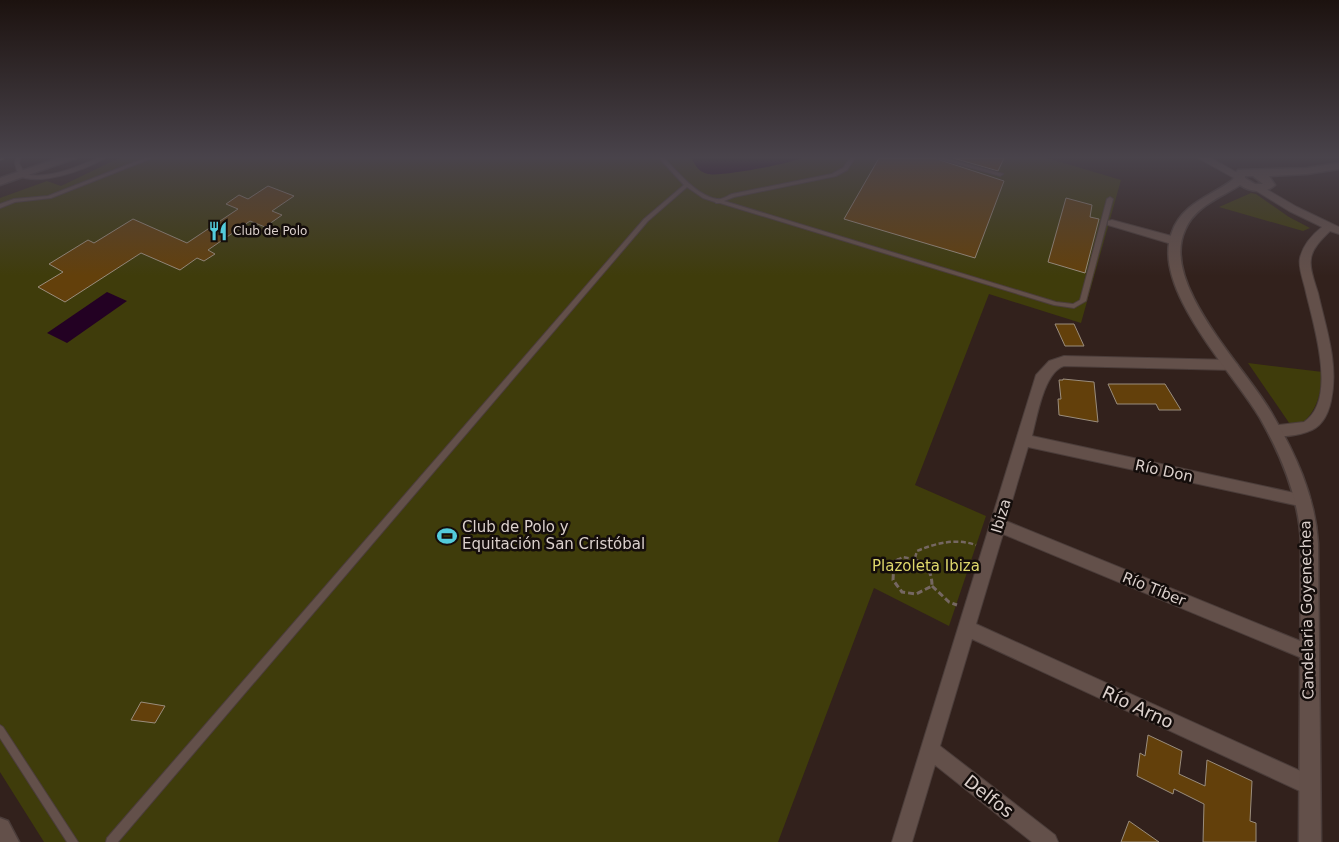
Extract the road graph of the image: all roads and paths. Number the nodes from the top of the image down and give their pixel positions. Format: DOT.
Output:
graph roads {
  1 [pos="46,197"];
  2 [pos="673,197"];
  3 [pos="706,197"];
  4 [pos="725,197"];
  5 [pos="1210,197"];
  6 [pos="1278,197"];
  7 [pos="1110,199"];
  8 [pos="718,202"];
  9 [pos="0,206"];
  10 [pos="1314,218"];
  11 [pos="1108,222"];
  12 [pos="1334,228"];
  13 [pos="1175,241"];
  14 [pos="1232,365"];
  15 [pos="1274,430"];
  16 [pos="1024,440"];
  17 [pos="1304,501"];
  18 [pos="998,525"];
  19 [pos="990,552"];
  20 [pos="915,558"];
  21 [pos="932,586"];
  22 [pos="969,620"];
  23 [pos="1309,653"];
  24 [pos="0,730"];
  25 [pos="930,750"];
  26 [pos="1309,785"];
  27 [pos="0,829"];
  28 [pos="8,842"];
  29 [pos="73,842"];
  30 [pos="111,842"];
  31 [pos="902,842"];
  32 [pos="1048,842"];
  33 [pos="1310,842"];
  1 -- 9 [label="lane"];
  2 -- 30 [label="lane"];
  3 -- 8 [label="lane"];
  4 -- 8 [label="lane"];
  5 -- 13 [label="street, Candelaria Goyenechea"];
  6 -- 10 [label="street"];
  7 -- 11 [label="lane"];
  8 -- 11 [label="lane"];
  10 -- 12 [label="street"];
  11 -- 13 [label="street"];
  12 -- 15 [label="street"];
  13 -- 14 [label="street, Candelaria Goyenechea"];
  14 -- 15 [label="street, Candelaria Goyenechea"];
  14 -- 16 [label="street, Ibiza"];
  15 -- 17 [label="street, Candelaria Goyenechea"];
  16 -- 17 [label="street, Río Don"];
  16 -- 18 [label="street, Ibiza"];
  17 -- 23 [label="street, Candelaria Goyenechea"];
  18 -- 19 [label="street, Ibiza"];
  18 -- 23 [label="street, Río Tíber"];
  19 -- 20 [label="path"];
  19 -- 22 [label="street, Ibiza"];
  20 -- 21 [label="path"];
  20 -- 21 [label="path"];
  21 -- 22 [label="path"];
  22 -- 25 [label="street, Ibiza"];
  22 -- 26 [label="street, Río Arno"];
  23 -- 26 [label="street, Candelaria Goyenechea"];
  24 -- 29 [label="lane"];
  25 -- 31 [label="street, Ibiza"];
  25 -- 32 [label="street, Delfos"];
  26 -- 33 [label="street, Candelaria Goyenechea"];
  27 -- 28 [label="street"];
}
